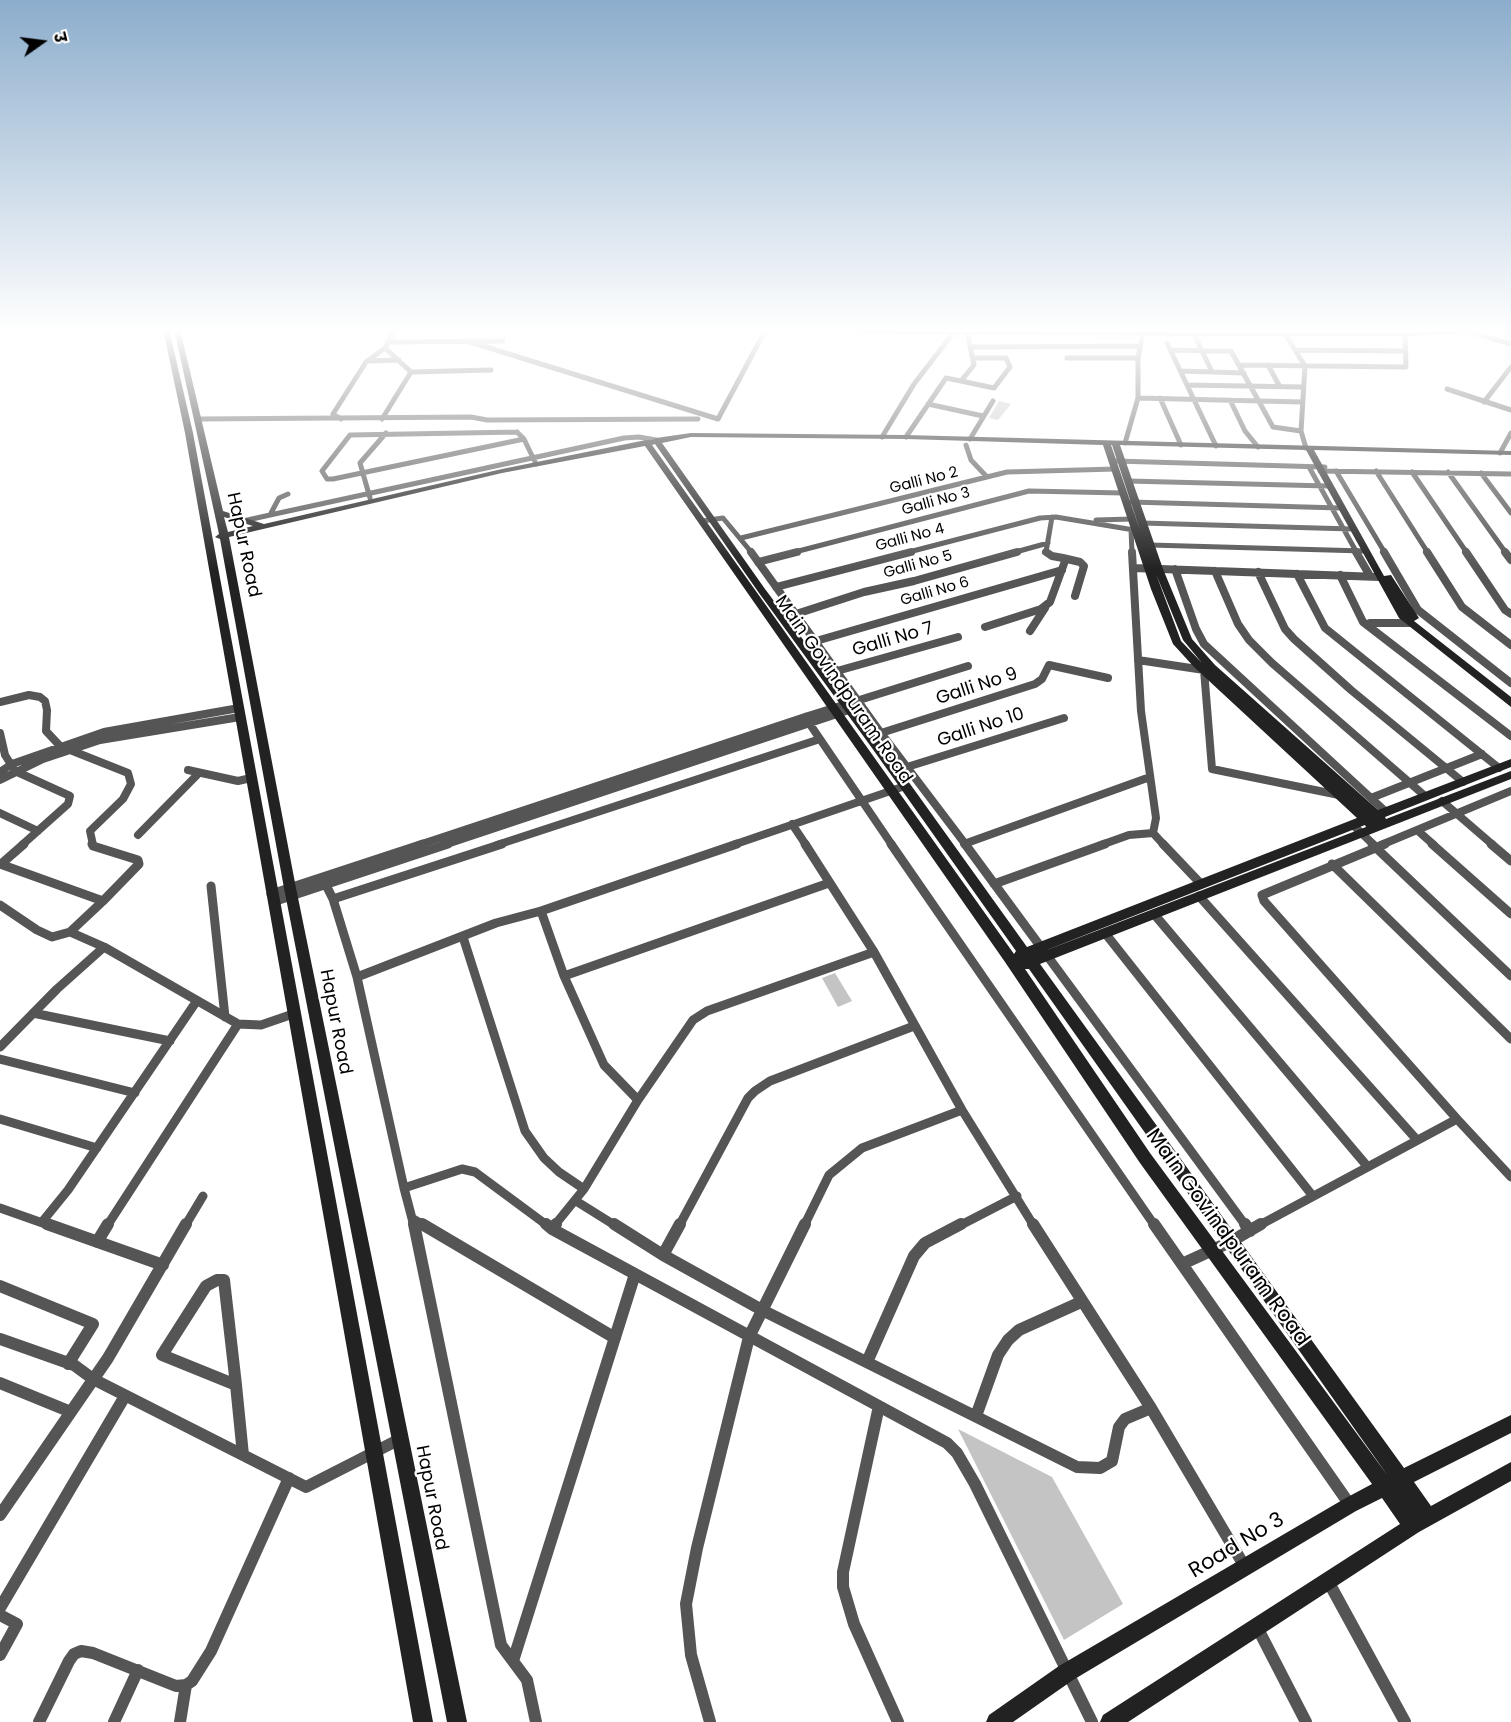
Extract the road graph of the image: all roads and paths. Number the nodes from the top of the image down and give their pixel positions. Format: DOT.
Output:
graph roads {
  1 [pos="182,409"];
  2 [pos="195,409"];
  3 [pos="336,409"];
  4 [pos="388,409"];
  5 [pos="687,409"];
  6 [pos="723,409"];
  7 [pos="899,409"];
  8 [pos="924,409"];
  9 [pos="953,409"];
  10 [pos="987,409"];
  11 [pos="1132,409"];
  12 [pos="1165,409"];
  13 [pos="1199,409"];
  14 [pos="1235,409"];
  15 [pos="1264,409"];
  16 [pos="1301,409"];
  17 [pos="983,416"];
  18 [pos="197,419"];
  19 [pos="341,419"];
  20 [pos="382,419"];
  21 [pos="698,420"];
  22 [pos="1300,431"];
  23 [pos="386,433"];
  24 [pos="472,433"];
  25 [pos="1511,433"];
  26 [pos="882,437"];
  27 [pos="906,437"];
  28 [pos="524,439"];
  29 [pos="968,442"];
  30 [pos="653,445"];
  31 [pos="1114,445"];
  32 [pos="1181,445"];
  33 [pos="1216,446"];
  34 [pos="1258,447"];
  35 [pos="478,448"];
  36 [pos="1312,451"];
  37 [pos="1500,453"];
  38 [pos="1511,453"];
  39 [pos="535,461"];
  40 [pos="1511,461"];
  41 [pos="1116,464"];
  42 [pos="1322,469"];
  43 [pos="1376,471"];
  44 [pos="362,472"];
  45 [pos="1412,472"];
  46 [pos="1448,472"];
  47 [pos="1481,473"];
  48 [pos="1511,474"];
  49 [pos="987,477"];
  50 [pos="1128,481"];
  51 [pos="1324,486"];
  52 [pos="288,494"];
  53 [pos="370,497"];
  54 [pos="1128,499"];
  55 [pos="1336,508"];
  56 [pos="219,513"];
  57 [pos="1511,513"];
  58 [pos="270,515"];
  59 [pos="1052,517"];
  60 [pos="707,520"];
  61 [pos="1080,521"];
  62 [pos="243,522"];
  63 [pos="263,526"];
  64 [pos="1137,526"];
  65 [pos="1348,529"];
  66 [pos="741,538"];
  67 [pos="225,540"];
  68 [pos="1048,543"];
  69 [pos="209,544"];
  70 [pos="1150,545"];
  71 [pos="1360,551"];
  72 [pos="1063,558"];
  73 [pos="1511,560"];
  74 [pos="758,562"];
  75 [pos="1133,568"];
  76 [pos="1153,569"];
  77 [pos="1062,570"];
  78 [pos="1175,570"];
  79 [pos="1215,571"];
  80 [pos="1258,572"];
  81 [pos="1297,574"];
  82 [pos="1340,575"];
  83 [pos="1374,576"];
  84 [pos="776,588"];
  85 [pos="1075,596"];
  86 [pos="1047,605"];
  87 [pos="796,614"];
  88 [pos="1511,614"];
  89 [pos="1370,622"];
  90 [pos="1409,623"];
  91 [pos="985,627"];
  92 [pos="1030,631"];
  93 [pos="958,637"];
  94 [pos="816,641"];
  95 [pos="1511,645"];
  96 [pos="1138,660"];
  97 [pos="968,666"];
  98 [pos="1204,670"];
  99 [pos="837,671"];
  100 [pos="1108,678"];
  101 [pos="1511,683"];
  102 [pos="1511,694"];
  103 [pos="0,702"];
  104 [pos="1511,703"];
  105 [pos="845,707"];
  106 [pos="239,712"];
  107 [pos="1064,718"];
  108 [pos="807,720"];
  109 [pos="173,724"];
  110 [pos="0,733"];
  111 [pos="881,733"];
  112 [pos="1511,736"];
  113 [pos="820,739"];
  114 [pos="60,746"];
  115 [pos="71,749"];
  116 [pos="1482,754"];
  117 [pos="1505,766"];
  118 [pos="907,767"];
  119 [pos="14,768"];
  120 [pos="1446,768"];
  121 [pos="188,770"];
  122 [pos="0,772"];
  123 [pos="198,774"];
  124 [pos="1511,775"];
  125 [pos="1150,777"];
  126 [pos="251,778"];
  127 [pos="0,780"];
  128 [pos="1463,782"];
  129 [pos="1408,783"];
  130 [pos="898,788"];
  131 [pos="1511,791"];
  132 [pos="1339,795"];
  133 [pos="1425,796"];
  134 [pos="1371,798"];
  135 [pos="863,800"];
  136 [pos="1442,801"];
  137 [pos="0,813"];
  138 [pos="1457,815"];
  139 [pos="1377,819"];
  140 [pos="792,824"];
  141 [pos="1357,828"];
  142 [pos="1417,830"];
  143 [pos="38,831"];
  144 [pos="1153,833"];
  145 [pos="138,835"];
  146 [pos="964,844"];
  147 [pos="1376,847"];
  148 [pos="1511,861"];
  149 [pos="0,864"];
  150 [pos="1332,864"];
  151 [pos="324,880"];
  152 [pos="829,883"];
  153 [pos="994,884"];
  154 [pos="211,886"];
  155 [pos="1200,890"];
  156 [pos="290,892"];
  157 [pos="272,898"];
  158 [pos="333,899"];
  159 [pos="103,901"];
  160 [pos="0,905"];
  161 [pos="541,912"];
  162 [pos="1154,914"];
  163 [pos="1511,914"];
  164 [pos="70,932"];
  165 [pos="1105,933"];
  166 [pos="463,937"];
  167 [pos="104,947"];
  168 [pos="1046,951"];
  169 [pos="873,952"];
  170 [pos="1028,957"];
  171 [pos="1014,963"];
  172 [pos="564,976"];
  173 [pos="1511,976"];
  174 [pos="357,977"];
  175 [pos="196,1002"];
  176 [pos="33,1014"];
  177 [pos="293,1014"];
  178 [pos="225,1017"];
  179 [pos="238,1024"];
  180 [pos="914,1026"];
  181 [pos="1511,1039"];
  182 [pos="170,1041"];
  183 [pos="0,1047"];
  184 [pos="0,1059"];
  185 [pos="135,1093"];
  186 [pos="638,1100"];
  187 [pos="962,1110"];
  188 [pos="0,1119"];
  189 [pos="1457,1119"];
  190 [pos="1417,1140"];
  191 [pos="97,1148"];
  192 [pos="1367,1166"];
  193 [pos="1511,1177"];
  194 [pos="404,1188"];
  195 [pos="584,1189"];
  196 [pos="1312,1195"];
  197 [pos="203,1196"];
  198 [pos="1017,1196"];
  199 [pos="576,1201"];
  200 [pos="0,1208"];
  201 [pos="413,1219"];
  202 [pos="42,1222"];
  203 [pos="552,1229"];
  204 [pos="1250,1230"];
  205 [pos="98,1242"];
  206 [pos="1230,1242"];
  207 [pos="1210,1251"];
  208 [pos="663,1255"];
  209 [pos="1182,1264"];
  210 [pos="163,1265"];
  211 [pos="635,1274"];
  212 [pos="0,1286"];
  213 [pos="1081,1302"];
  214 [pos="762,1310"];
  215 [pos="749,1337"];
  216 [pos="615,1338"];
  217 [pos="0,1339"];
  218 [pos="867,1362"];
  219 [pos="68,1364"];
  220 [pos="93,1379"];
  221 [pos="0,1383"];
  222 [pos="236,1385"];
  223 [pos="125,1396"];
  224 [pos="879,1406"];
  225 [pos="1151,1408"];
  226 [pos="71,1412"];
  227 [pos="976,1416"];
  228 [pos="1511,1424"];
  229 [pos="400,1439"];
  230 [pos="374,1452"];
  231 [pos="243,1455"];
  232 [pos="1511,1471"];
  233 [pos="289,1478"];
  234 [pos="1393,1484"];
  235 [pos="1350,1505"];
  236 [pos="0,1515"];
  237 [pos="1421,1521"];
  238 [pos="1245,1567"];
  239 [pos="1327,1581"];
  240 [pos="0,1608"];
  241 [pos="0,1615"];
  242 [pos="1257,1627"];
  243 [pos="0,1655"];
  244 [pos="513,1661"];
  245 [pos="138,1670"];
  246 [pos="1066,1673"];
  247 [pos="186,1685"];
  248 [pos="39,1722"];
  249 [pos="114,1722"];
  250 [pos="180,1722"];
  251 [pos="423,1722"];
  252 [pos="457,1722"];
  253 [pos="536,1722"];
  254 [pos="710,1722"];
  255 [pos="898,1722"];
  256 [pos="996,1722"];
  257 [pos="1092,1722"];
  258 [pos="1110,1722"];
  259 [pos="1306,1722"];
  260 [pos="1405,1722"];
  1 -- 69 [label="street, Hapur Road"];
  2 -- 18 [label="street, Hapur Road"];
  3 -- 19 [label="street"];
  4 -- 20 [label="street"];
  5 -- 6 [label="street"];
  7 -- 26 [label="street"];
  8 -- 27 [label="street"];
  9 -- 17 [label="street"];
  10 -- 17 [label="street"];
  11 -- 31 [label="street"];
  12 -- 32 [label="street"];
  13 -- 33 [label="street"];
  14 -- 34 [label="street"];
  15 -- 22 [label="street"];
  16 -- 22 [label="street"];
  17 -- 29 [label="street"];
  18 -- 19 [label="street"];
  18 -- 56 [label="street, Hapur Road"];
  19 -- 20 [label="street"];
  20 -- 21 [label="street"];
  22 -- 36 [label="street"];
  23 -- 24 [label="street"];
  23 -- 44 [label="street"];
  23 -- 44 [label="street"];
  24 -- 28 [label="street"];
  24 -- 35 [label="street"];
  25 -- 37 [label="street"];
  26 -- 27 [label="street"];
  26 -- 30 [label="street"];
  27 -- 29 [label="street"];
  28 -- 35 [label="street"];
  28 -- 39 [label="street"];
  29 -- 30 [label="street"];
  29 -- 31 [label="street"];
  29 -- 49 [label="street"];
  30 -- 39 [label="street"];
  30 -- 60 [label="street, Main Govindpuram Road"];
  30 -- 67 [label="street"];
  31 -- 32 [label="street"];
  31 -- 36 [label="street"];
  31 -- 41 [label="street"];
  32 -- 33 [label="street"];
  33 -- 34 [label="street"];
  34 -- 36 [label="street"];
  35 -- 44 [label="street"];
  36 -- 37 [label="street"];
  36 -- 40 [label="street"];
  36 -- 42 [label="street"];
  37 -- 38 [label="street"];
  39 -- 53 [label="street"];
  41 -- 42 [label="street, Galli No 2"];
  41 -- 49 [label="street, Galli No 2"];
  41 -- 50 [label="street"];
  41 -- 54 [label="street"];
  42 -- 43 [label="street, Galli No 2"];
  42 -- 51 [label="street"];
  42 -- 101 [label="street"];
  42 -- 102 [label="street"];
  43 -- 45 [label="street, Galli No 2"];
  43 -- 95 [label="street"];
  44 -- 53 [label="street"];
  45 -- 46 [label="street, Galli No 2"];
  45 -- 88 [label="street"];
  46 -- 47 [label="street, Galli No 2"];
  46 -- 73 [label="street"];
  47 -- 48 [label="street, Galli No 2"];
  47 -- 57 [label="street"];
  49 -- 66 [label="street, Galli No 2"];
  50 -- 51 [label="street"];
  50 -- 54 [label="street"];
  51 -- 55 [label="street"];
  52 -- 58 [label="street"];
  53 -- 58 [label="street"];
  53 -- 63 [label="street"];
  54 -- 55 [label="street, Galli No 3"];
  54 -- 64 [label="street"];
  54 -- 74 [label="street, Galli No 3"];
  55 -- 65 [label="street"];
  56 -- 62 [label="street"];
  56 -- 67 [label="street, Hapur Road"];
  58 -- 62 [label="street"];
  59 -- 61 [label="street"];
  59 -- 68 [label="street"];
  59 -- 84 [label="street, Galli No 4"];
  60 -- 66 [label="street"];
  60 -- 105 [label="street, Main Govindpuram Road"];
  61 -- 64 [label="street"];
  61 -- 64 [label="street"];
  62 -- 63 [label="street"];
  63 -- 67 [label="street"];
  64 -- 65 [label="street"];
  64 -- 70 [label="street"];
  64 -- 75 [label="street"];
  64 -- 76 [label="street"];
  65 -- 71 [label="street"];
  66 -- 74 [label="street"];
  67 -- 69 [label="street"];
  67 -- 156 [label="street, Hapur Road"];
  68 -- 72 [label="street"];
  68 -- 87 [label="street, Galli No 5"];
  69 -- 106 [label="street, Hapur Road"];
  70 -- 71 [label="street"];
  70 -- 76 [label="street"];
  71 -- 83 [label="street"];
  72 -- 77 [label="street"];
  72 -- 85 [label="street"];
  74 -- 84 [label="street"];
  75 -- 76 [label="street"];
  75 -- 96 [label="street"];
  76 -- 78 [label="street"];
  76 -- 98 [label="street"];
  76 -- 139 [label="street"];
  77 -- 86 [label="street"];
  77 -- 94 [label="street, Galli No 6"];
  78 -- 79 [label="street"];
  78 -- 134 [label="street"];
  79 -- 80 [label="street"];
  79 -- 129 [label="street"];
  80 -- 81 [label="street"];
  80 -- 120 [label="street"];
  81 -- 82 [label="street"];
  81 -- 116 [label="street"];
  82 -- 83 [label="street"];
  82 -- 112 [label="street"];
  83 -- 90 [label="street"];
  84 -- 87 [label="street"];
  86 -- 91 [label="street"];
  86 -- 92 [label="street"];
  87 -- 94 [label="street"];
  89 -- 90 [label="street"];
  90 -- 104 [label="street"];
  93 -- 99 [label="street, Galli No 7"];
  94 -- 99 [label="street"];
  96 -- 98 [label="street"];
  96 -- 125 [label="street"];
  97 -- 105 [label="street"];
  98 -- 132 [label="street"];
  98 -- 132 [label="street"];
  99 -- 105 [label="street"];
  100 -- 111 [label="street, Galli No 9"];
  103 -- 114 [label="street"];
  105 -- 108 [label="street"];
  105 -- 111 [label="street"];
  105 -- 130 [label="street, Main Govindpuram Road"];
  106 -- 109 [label="street"];
  106 -- 126 [label="street, Hapur Road"];
  107 -- 118 [label="street, Galli No 10"];
  108 -- 113 [label="street"];
  108 -- 151 [label="street"];
  109 -- 114 [label="street"];
  109 -- 115 [label="street"];
  110 -- 119 [label="street"];
  111 -- 118 [label="street"];
  113 -- 135 [label="street"];
  113 -- 158 [label="street"];
  114 -- 115 [label="street"];
  114 -- 119 [label="street"];
  115 -- 119 [label="street"];
  115 -- 159 [label="street"];
  116 -- 117 [label="street"];
  116 -- 120 [label="street"];
  117 -- 128 [label="street"];
  118 -- 146 [label="street"];
  119 -- 122 [label="street"];
  119 -- 127 [label="street"];
  119 -- 143 [label="street"];
  120 -- 128 [label="street"];
  120 -- 129 [label="street"];
  121 -- 123 [label="street"];
  123 -- 126 [label="street"];
  123 -- 145 [label="street"];
  124 -- 136 [label="street"];
  125 -- 144 [label="street"];
  125 -- 146 [label="street"];
  126 -- 157 [label="street, Hapur Road"];
  128 -- 133 [label="street"];
  129 -- 133 [label="street"];
  129 -- 134 [label="street"];
  130 -- 135 [label="street"];
  130 -- 170 [label="street, Main Govindpuram Road"];
  130 -- 171 [label="street, Main Govindpuram Road"];
  131 -- 138 [label="street"];
  132 -- 139 [label="street"];
  133 -- 139 [label="street"];
  134 -- 139 [label="street"];
  135 -- 140 [label="street"];
  135 -- 209 [label="street"];
  136 -- 138 [label="street"];
  136 -- 139 [label="street"];
  137 -- 143 [label="street"];
  138 -- 142 [label="street"];
  138 -- 148 [label="street"];
  139 -- 141 [label="street"];
  140 -- 152 [label="street"];
  140 -- 161 [label="street"];
  141 -- 147 [label="street"];
  141 -- 155 [label="street"];
  142 -- 147 [label="street"];
  142 -- 163 [label="street"];
  143 -- 149 [label="street"];
  144 -- 153 [label="street"];
  144 -- 155 [label="street"];
  146 -- 153 [label="street"];
  147 -- 150 [label="street"];
  147 -- 173 [label="street"];
  149 -- 159 [label="street"];
  150 -- 181 [label="street"];
  150 -- 189 [label="street"];
  151 -- 156 [label="street"];
  151 -- 158 [label="street"];
  152 -- 169 [label="street"];
  152 -- 172 [label="street"];
  153 -- 168 [label="street"];
  154 -- 178 [label="street"];
  155 -- 162 [label="street"];
  155 -- 168 [label="street"];
  155 -- 190 [label="street"];
  156 -- 157 [label="street"];
  156 -- 229 [label="street, Hapur Road"];
  157 -- 177 [label="street, Hapur Road"];
  158 -- 174 [label="street"];
  159 -- 164 [label="street"];
  160 -- 164 [label="street"];
  161 -- 166 [label="street"];
  161 -- 172 [label="street"];
  162 -- 165 [label="street"];
  162 -- 192 [label="street"];
  164 -- 167 [label="street"];
  165 -- 168 [label="street"];
  165 -- 196 [label="street"];
  166 -- 174 [label="street"];
  166 -- 195 [label="street"];
  167 -- 175 [label="street"];
  167 -- 176 [label="street"];
  168 -- 170 [label="street"];
  168 -- 204 [label="street"];
  169 -- 180 [label="street"];
  169 -- 186 [label="street"];
  170 -- 171 [label="street"];
  170 -- 206 [label="street, Main Govindpuram Road"];
  171 -- 207 [label="street, Main Govindpuram Road"];
  172 -- 186 [label="street"];
  174 -- 194 [label="street"];
  175 -- 178 [label="street"];
  175 -- 182 [label="street"];
  176 -- 182 [label="street"];
  176 -- 183 [label="street"];
  177 -- 179 [label="street"];
  177 -- 230 [label="street, Hapur Road"];
  178 -- 179 [label="street"];
  179 -- 205 [label="street"];
  180 -- 187 [label="street"];
  180 -- 208 [label="street"];
  182 -- 185 [label="street"];
  184 -- 185 [label="street"];
  185 -- 191 [label="street"];
  186 -- 195 [label="street"];
  187 -- 198 [label="street"];
  187 -- 214 [label="street"];
  188 -- 191 [label="street"];
  189 -- 190 [label="street"];
  189 -- 193 [label="street"];
  190 -- 192 [label="street"];
  191 -- 202 [label="street"];
  192 -- 196 [label="street"];
  194 -- 201 [label="street"];
  194 -- 203 [label="street"];
  195 -- 199 [label="street"];
  196 -- 204 [label="street"];
  197 -- 210 [label="street"];
  198 -- 213 [label="street"];
  198 -- 218 [label="street"];
  199 -- 203 [label="street"];
  199 -- 208 [label="street"];
  200 -- 202 [label="street"];
  201 -- 216 [label="street"];
  201 -- 244 [label="street"];
  202 -- 205 [label="street"];
  203 -- 211 [label="street"];
  204 -- 206 [label="street"];
  205 -- 210 [label="street"];
  206 -- 207 [label="street"];
  206 -- 234 [label="street, Main Govindpuram Road"];
  207 -- 209 [label="street"];
  207 -- 234 [label="street, Main Govindpuram Road"];
  208 -- 214 [label="street"];
  209 -- 235 [label="street"];
  210 -- 220 [label="street"];
  211 -- 215 [label="street"];
  211 -- 216 [label="street"];
  212 -- 219 [label="street"];
  213 -- 225 [label="street"];
  213 -- 227 [label="street"];
  214 -- 215 [label="street"];
  214 -- 218 [label="street"];
  215 -- 224 [label="street"];
  215 -- 254 [label="street"];
  216 -- 244 [label="street"];
  217 -- 219 [label="street"];
  218 -- 227 [label="street"];
  219 -- 220 [label="street"];
  220 -- 223 [label="street"];
  220 -- 226 [label="street"];
  221 -- 226 [label="street"];
  222 -- 222 [label="street"];
  222 -- 231 [label="street"];
  223 -- 231 [label="street"];
  223 -- 240 [label="street"];
  224 -- 246 [label="street"];
  224 -- 255 [label="street"];
  225 -- 227 [label="street"];
  225 -- 238 [label="street"];
  226 -- 236 [label="street"];
  228 -- 234 [label="street, Road No 3"];
  229 -- 230 [label="street"];
  229 -- 252 [label="street, Hapur Road"];
  230 -- 233 [label="street"];
  230 -- 251 [label="street, Hapur Road"];
  231 -- 233 [label="street"];
  232 -- 237 [label="street"];
  233 -- 247 [label="street"];
  234 -- 235 [label="street, Road No 3"];
  234 -- 237 [label="street, Main Govindpuram Road"];
  235 -- 238 [label="street, Road No 3"];
  237 -- 239 [label="street"];
  238 -- 246 [label="street, Road No 3"];
  239 -- 242 [label="street"];
  239 -- 260 [label="street"];
  241 -- 243 [label="street"];
  242 -- 258 [label="street"];
  242 -- 259 [label="street"];
  244 -- 253 [label="street"];
  245 -- 247 [label="street"];
  245 -- 248 [label="street"];
  245 -- 249 [label="street"];
  246 -- 256 [label="street, Road No 3"];
  246 -- 257 [label="street"];
  247 -- 250 [label="street"];
}
